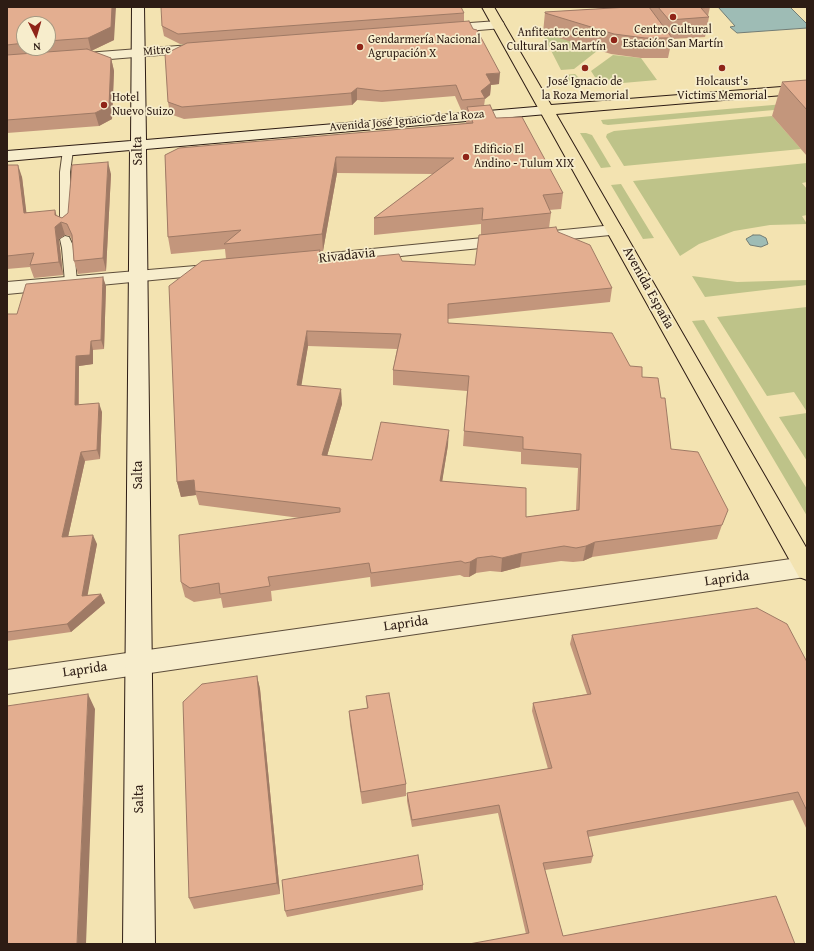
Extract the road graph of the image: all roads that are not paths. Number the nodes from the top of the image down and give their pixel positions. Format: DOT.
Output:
graph roads {
  1 [pos="138,7"];
  2 [pos="488,7"];
  3 [pos="498,25"];
  4 [pos="427,30"];
  5 [pos="214,47"];
  6 [pos="138,53"];
  7 [pos="61,59"];
  8 [pos="807,89"];
  9 [pos="547,110"];
  10 [pos="138,144"];
  11 [pos="68,150"];
  12 [pos="7,156"];
  13 [pos="65,226"];
  14 [pos="614,230"];
  15 [pos="65,239"];
  16 [pos="271,263"];
  17 [pos="232,267"];
  18 [pos="138,276"];
  19 [pos="71,282"];
  20 [pos="7,288"];
  21 [pos="806,569"];
  22 [pos="139,663"];
  23 [pos="7,682"];
  24 [pos="139,944"];
  1 -- 6 [label="main road, Salta"];
  2 -- 3 [label="main road, Avenida España"];
  3 -- 4 [label="main road"];
  3 -- 9 [label="main road, Avenida España"];
  5 -- 6 [label="main road, Mitre"];
  6 -- 7 [label="main road, Mitre"];
  6 -- 10 [label="main road, Salta"];
  8 -- 9 [label="main road, Avenida José Ignacio de la Roza"];
  9 -- 10 [label="main road, Avenida José Ignacio de la Roza"];
  9 -- 14 [label="main road, Avenida España"];
  10 -- 11 [label="main road, Avenida José Ignacio de la Roza"];
  10 -- 18 [label="main road, Salta"];
  11 -- 12 [label="main road, Avenida José Ignacio de la Roza"];
  11 -- 13 [label="lane"];
  14 -- 16 [label="main road, Rivadavia"];
  14 -- 21 [label="main road, Avenida España"];
  15 -- 19 [label="lane"];
  17 -- 18 [label="main road"];
  18 -- 19 [label="main road"];
  18 -- 22 [label="main road, Salta"];
  19 -- 20 [label="main road"];
  21 -- 22 [label="main road, Laprida"];
  22 -- 23 [label="main road, Laprida"];
  22 -- 24 [label="main road, Salta"];
}
